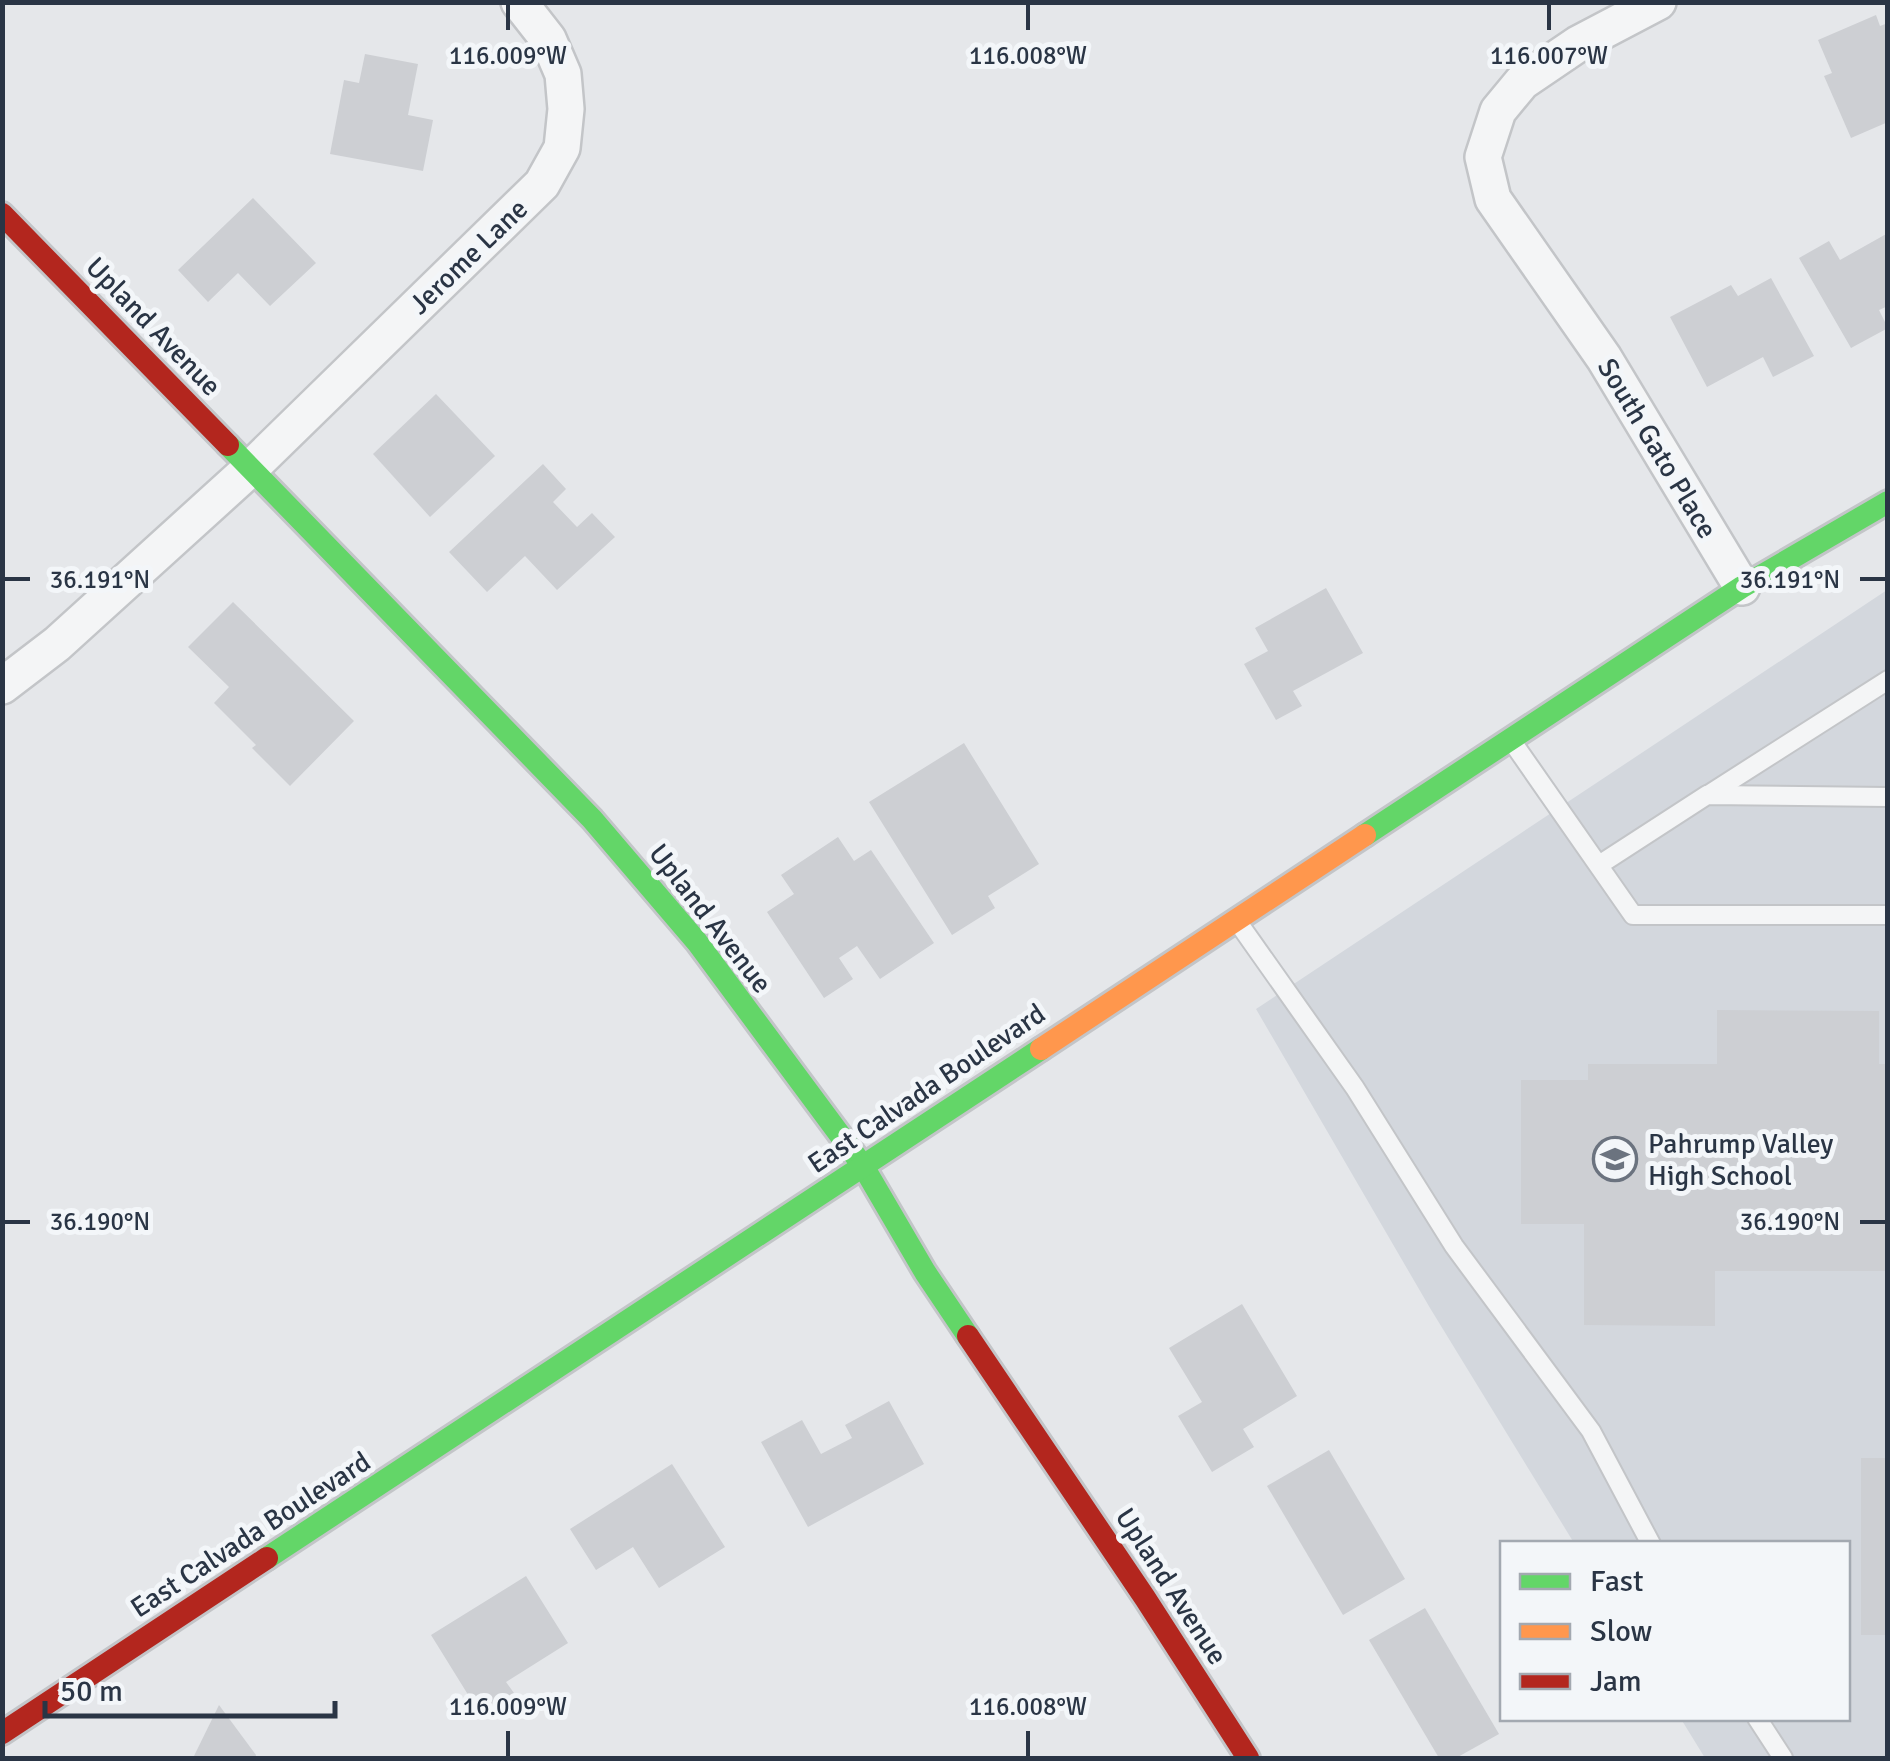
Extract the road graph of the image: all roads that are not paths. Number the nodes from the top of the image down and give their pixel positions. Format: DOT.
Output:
graph roads {
  1 [pos="518,2"];
  2 [pos="1658,2"];
  3 [pos="2,214"];
  4 [pos="250,468"];
  5 [pos="1888,502"];
  6 [pos="1742,587"];
  7 [pos="2,686"];
  8 [pos="1882,686"];
  9 [pos="1510,740"];
  10 [pos="1707,795"];
  11 [pos="1888,797"];
  12 [pos="1599,865"];
  13 [pos="1888,915"];
  14 [pos="1237,920"];
  15 [pos="863,1166"];
  16 [pos="1649,1541"];
  17 [pos="1759,1721"];
  18 [pos="2,1733"];
  19 [pos="1248,1758"];
  20 [pos="1784,1758"];
  1 -- 4 [label="street, Jerome Lane"];
  2 -- 6 [label="street, South Gato Place"];
  3 -- 4 [label="main road, Upland Avenue"];
  4 -- 7 [label="street, Jerome Lane"];
  4 -- 15 [label="main road, Upland Avenue"];
  5 -- 6 [label="main road, East Calvada Boulevard"];
  6 -- 9 [label="main road, East Calvada Boulevard"];
  8 -- 10 [label="lane"];
  9 -- 12 [label="lane"];
  9 -- 14 [label="main road, East Calvada Boulevard"];
  10 -- 11 [label="lane"];
  10 -- 12 [label="lane"];
  12 -- 13 [label="lane"];
  14 -- 15 [label="main road, East Calvada Boulevard"];
  14 -- 16 [label="lane"];
  15 -- 18 [label="main road, East Calvada Boulevard"];
  15 -- 19 [label="main road, Upland Avenue"];
  17 -- 20 [label="lane"];
}
